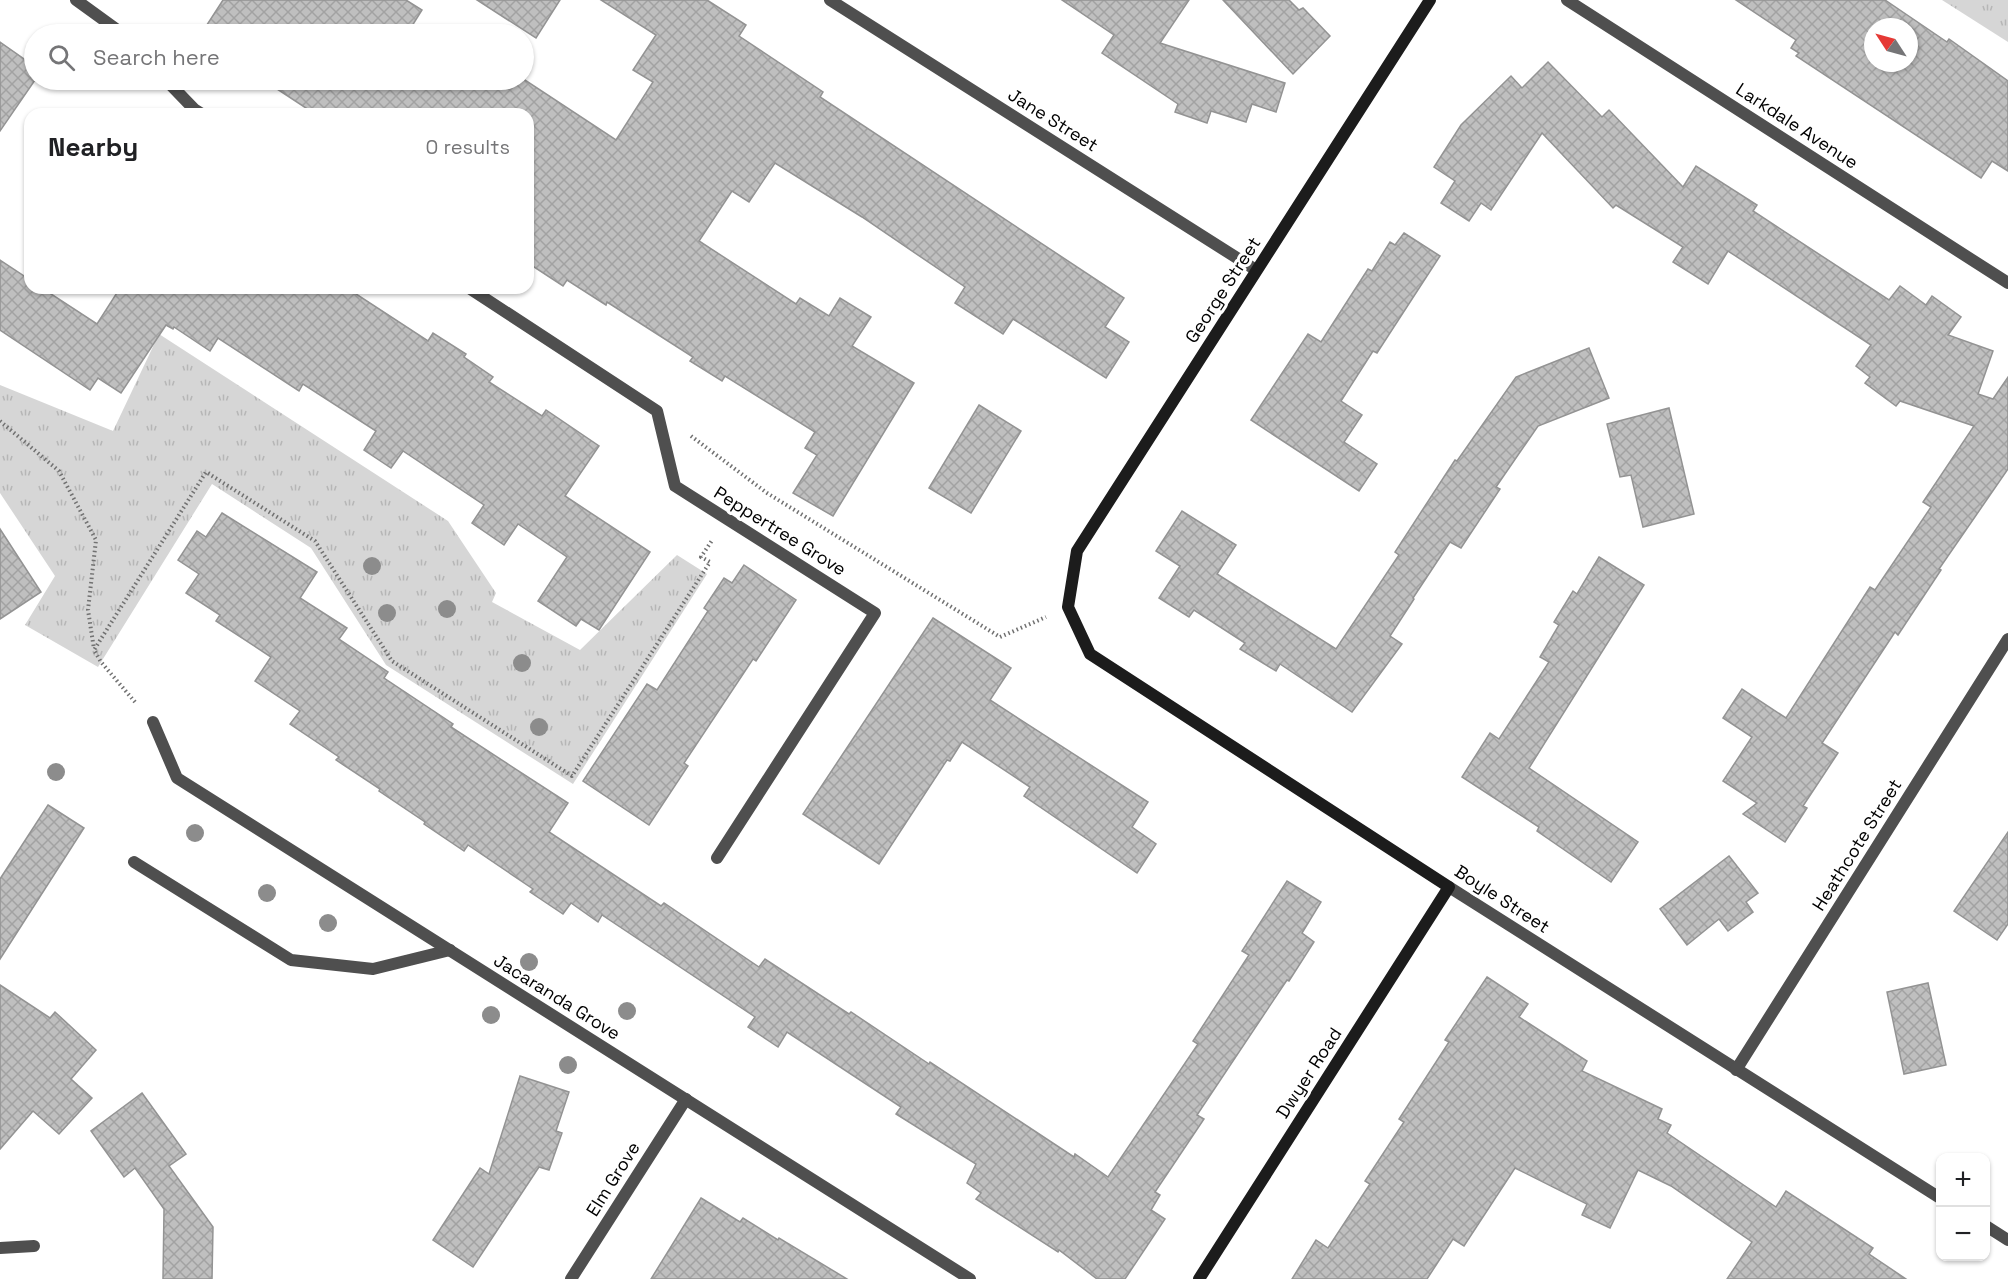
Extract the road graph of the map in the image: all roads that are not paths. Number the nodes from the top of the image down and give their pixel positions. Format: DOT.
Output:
graph roads {
  1 [pos="76,0"];
  2 [pos="830,0"];
  3 [pos="1430,0"];
  4 [pos="1568,0"];
  5 [pos="109,24"];
  6 [pos="176,90"];
  7 [pos="193,108"];
  8 [pos="1256,270"];
  9 [pos="2008,283"];
  10 [pos="477,294"];
  11 [pos="1068,607"];
  12 [pos="2008,639"];
  13 [pos="153,722"];
  14 [pos="717,858"];
  15 [pos="134,862"];
  16 [pos="1449,887"];
  17 [pos="450,950"];
  18 [pos="1736,1070"];
  19 [pos="686,1099"];
  20 [pos="1936,1195"];
  21 [pos="1990,1229"];
  22 [pos="2008,1240"];
  23 [pos="33,1246"];
  24 [pos="0,1248"];
  25 [pos="571,1279"];
  26 [pos="970,1279"];
  27 [pos="1199,1279"];
  1 -- 5 [label="street"];
  2 -- 8 [label="street, Jane Street"];
  3 -- 8 [label="street, George Street"];
  4 -- 9 [label="street, Larkdale Avenue"];
  6 -- 7 [label="street"];
  8 -- 11 [label="street, George Street"];
  10 -- 14 [label="street, Peppertree Grove"];
  11 -- 16 [label="street, Boyle Street"];
  12 -- 18 [label="street, Heathcote Street"];
  13 -- 17 [label="street, Jacaranda Grove"];
  15 -- 17 [label="street"];
  16 -- 18 [label="street, Boyle Street"];
  16 -- 27 [label="street, Dwyer Road"];
  17 -- 19 [label="street, Jacaranda Grove"];
  18 -- 20 [label="street, Boyle Street"];
  19 -- 25 [label="street, Elm Grove"];
  19 -- 26 [label="street, Jacaranda Grove"];
  21 -- 22 [label="street"];
  23 -- 24 [label="street"];
}
